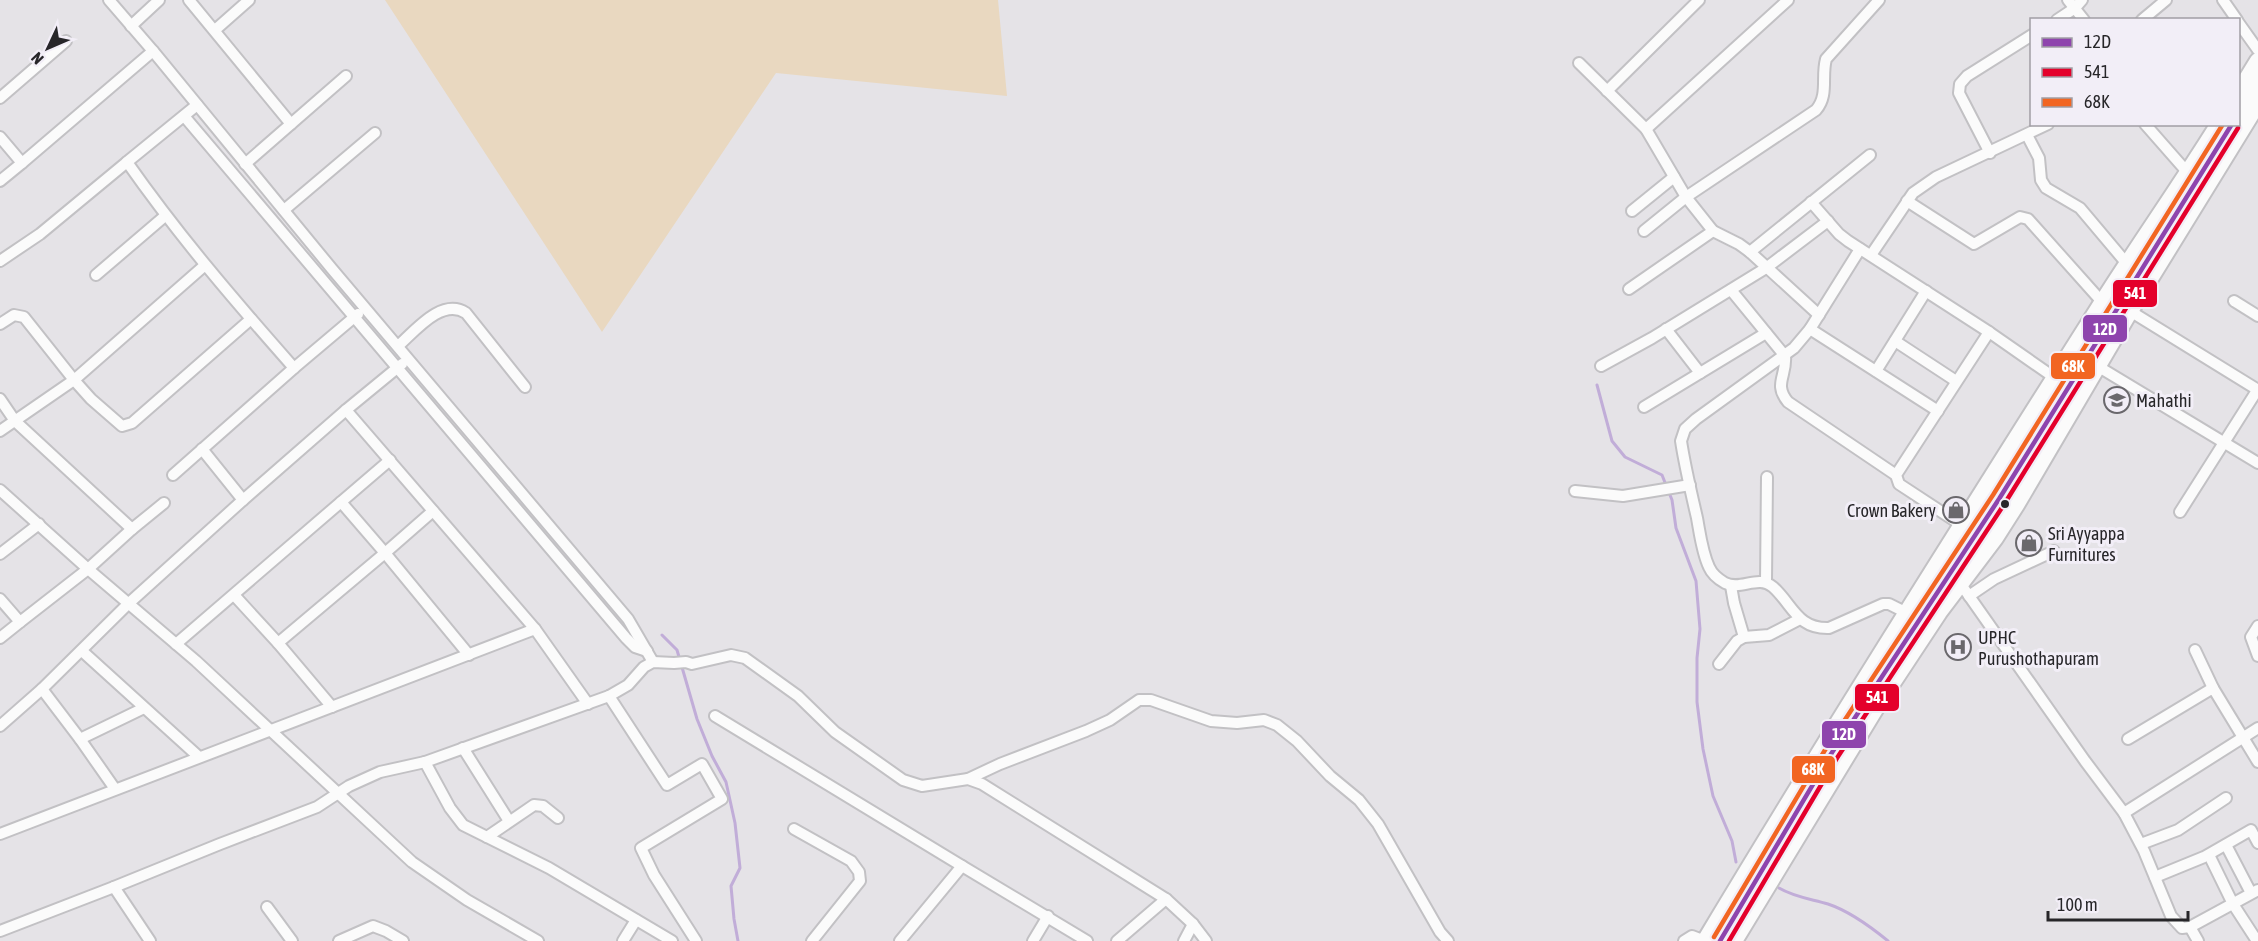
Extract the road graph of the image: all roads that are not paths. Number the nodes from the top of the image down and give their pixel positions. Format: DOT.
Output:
graph roads {
  1 [pos="109,0"];
  2 [pos="159,0"];
  3 [pos="189,0"];
  4 [pos="249,0"];
  5 [pos="1700,0"];
  6 [pos="1788,0"];
  7 [pos="1879,0"];
  8 [pos="2166,0"];
  9 [pos="2223,0"];
  10 [pos="2075,3"];
  11 [pos="2059,18"];
  12 [pos="2083,18"];
  13 [pos="2144,18"];
  14 [pos="2236,18"];
  15 [pos="2240,24"];
  16 [pos="131,26"];
  17 [pos="214,30"];
  18 [pos="2030,36"];
  19 [pos="66,40"];
  20 [pos="2258,50"];
  21 [pos="153,51"];
  22 [pos="2258,61"];
  23 [pos="1579,63"];
  24 [pos="346,76"];
  25 [pos="2258,82"];
  26 [pos="2240,89"];
  27 [pos="1607,91"];
  28 [pos="0,98"];
  29 [pos="2258,103"];
  30 [pos="197,105"];
  31 [pos="2240,111"];
  32 [pos="184,116"];
  33 [pos="291,124"];
  34 [pos="2044,126"];
  35 [pos="2147,126"];
  36 [pos="2217,126"];
  37 [pos="2231,126"];
  38 [pos="1646,129"];
  39 [pos="375,133"];
  40 [pos="2027,135"];
  41 [pos="0,137"];
  42 [pos="235,151"];
  43 [pos="1990,153"];
  44 [pos="1870,154"];
  45 [pos="223,161"];
  46 [pos="127,162"];
  47 [pos="22,163"];
  48 [pos="245,164"];
  49 [pos="2188,173"];
  50 [pos="1674,177"];
  51 [pos="0,181"];
  52 [pos="1686,197"];
  53 [pos="1907,201"];
  54 [pos="1811,202"];
  55 [pos="284,210"];
  56 [pos="1632,211"];
  57 [pos="165,216"];
  58 [pos="1828,221"];
  59 [pos="1644,231"];
  60 [pos="1713,231"];
  61 [pos="1860,249"];
  62 [pos="1750,252"];
  63 [pos="1871,255"];
  64 [pos="0,261"];
  65 [pos="2128,265"];
  66 [pos="204,266"];
  67 [pos="1766,268"];
  68 [pos="96,275"];
  69 [pos="1629,289"];
  70 [pos="1731,290"];
  71 [pos="1926,291"];
  72 [pos="2234,301"];
  73 [pos="2103,303"];
  74 [pos="365,308"];
  75 [pos="2130,311"];
  76 [pos="1819,315"];
  77 [pos="2258,316"];
  78 [pos="355,317"];
  79 [pos="251,319"];
  80 [pos="0,324"];
  81 [pos="1666,329"];
  82 [pos="1810,329"];
  83 [pos="1989,332"];
  84 [pos="1766,333"];
  85 [pos="1895,341"];
  86 [pos="398,346"];
  87 [pos="1785,356"];
  88 [pos="409,358"];
  89 [pos="2086,358"];
  90 [pos="1601,366"];
  91 [pos="398,367"];
  92 [pos="294,368"];
  93 [pos="1876,371"];
  94 [pos="1700,373"];
  95 [pos="2055,378"];
  96 [pos="74,380"];
  97 [pos="1956,381"];
  98 [pos="525,387"];
  99 [pos="2258,390"];
  100 [pos="0,399"];
  101 [pos="1644,407"];
  102 [pos="346,410"];
  103 [pos="1938,411"];
  104 [pos="15,421"];
  105 [pos="0,431"];
  106 [pos="2226,443"];
  107 [pos="202,449"];
  108 [pos="390,460"];
  109 [pos="2258,463"];
  110 [pos="174,475"];
  111 [pos="1896,475"];
  112 [pos="1767,477"];
  113 [pos="1690,485"];
  114 [pos="0,490"];
  115 [pos="1575,491"];
  116 [pos="243,500"];
  117 [pos="341,502"];
  118 [pos="164,503"];
  119 [pos="433,511"];
  120 [pos="2180,512"];
  121 [pos="39,524"];
  122 [pos="1963,526"];
  123 [pos="132,529"];
  124 [pos="2054,551"];
  125 [pos="0,554"];
  126 [pos="385,554"];
  127 [pos="88,569"];
  128 [pos="1766,582"];
  129 [pos="1731,586"];
  130 [pos="1964,589"];
  131 [pos="234,595"];
  132 [pos="0,599"];
  133 [pos="128,604"];
  134 [pos="1907,613"];
  135 [pos="1800,619"];
  136 [pos="20,622"];
  137 [pos="2258,626"];
  138 [pos="536,630"];
  139 [pos="1744,637"];
  140 [pos="0,638"];
  141 [pos="278,643"];
  142 [pos="176,644"];
  143 [pos="2195,650"];
  144 [pos="82,651"];
  145 [pos="647,651"];
  146 [pos="469,655"];
  147 [pos="2258,656"];
  148 [pos="653,662"];
  149 [pos="1719,664"];
  150 [pos="2213,688"];
  151 [pos="42,689"];
  152 [pos="609,696"];
  153 [pos="588,704"];
  154 [pos="332,707"];
  155 [pos="144,708"];
  156 [pos="715,716"];
  157 [pos="0,726"];
  158 [pos="2258,728"];
  159 [pos="271,730"];
  160 [pos="2242,737"];
  161 [pos="80,739"];
  162 [pos="2128,739"];
  163 [pos="463,748"];
  164 [pos="199,757"];
  165 [pos="425,762"];
  166 [pos="2258,762"];
  167 [pos="968,779"];
  168 [pos="115,789"];
  169 [pos="339,793"];
  170 [pos="2226,798"];
  171 [pos="2124,813"];
  172 [pos="558,818"];
  173 [pos="509,821"];
  174 [pos="794,829"];
  175 [pos="0,834"];
  176 [pos="487,837"];
  177 [pos="2258,843"];
  178 [pos="2141,844"];
  179 [pos="2226,845"];
  180 [pos="2209,855"];
  181 [pos="962,866"];
  182 [pos="2155,877"];
  183 [pos="114,887"];
  184 [pos="2255,891"];
  185 [pos="1166,899"];
  186 [pos="2233,904"];
  187 [pos="267,907"];
  188 [pos="1048,916"];
  189 [pos="636,920"];
  190 [pos="1193,924"];
  191 [pos="2190,927"];
  192 [pos="0,931"];
  193 [pos="535,940"];
  194 [pos="150,941"];
  195 [pos="292,941"];
  196 [pos="339,941"];
  197 [pos="403,941"];
  198 [pos="623,941"];
  199 [pos="672,941"];
  200 [pos="696,941"];
  201 [pos="812,941"];
  202 [pos="900,941"];
  203 [pos="1033,941"];
  204 [pos="1087,941"];
  205 [pos="1117,941"];
  206 [pos="1184,941"];
  207 [pos="1206,941"];
  208 [pos="1448,941"];
  209 [pos="1684,941"];
  210 [pos="1705,941"];
  211 [pos="1720,941"];
  212 [pos="1734,941"];
  213 [pos="2198,941"];
  214 [pos="2257,941"];
  1 -- 16 [label="street"];
  2 -- 16 [label="street"];
  3 -- 17 [label="street"];
  4 -- 17 [label="street"];
  5 -- 27 [label="street"];
  6 -- 38 [label="street"];
  7 -- 52 [label="street"];
  8 -- 13 [label="street"];
  9 -- 14 [label="street"];
  10 -- 11 [label="street"];
  10 -- 12 [label="street"];
  15 -- 20 [label="street"];
  16 -- 21 [label="street"];
  17 -- 33 [label="street"];
  18 -- 43 [label="street"];
  19 -- 28 [label="street"];
  21 -- 30 [label="street"];
  21 -- 47 [label="street"];
  22 -- 26 [label="main road"];
  23 -- 27 [label="street"];
  24 -- 33 [label="street"];
  25 -- 31 [label="main road"];
  27 -- 38 [label="street"];
  29 -- 75 [label="main road"];
  30 -- 32 [label="street"];
  30 -- 42 [label="street"];
  32 -- 45 [label="street"];
  32 -- 46 [label="street"];
  33 -- 48 [label="street"];
  34 -- 40 [label="street"];
  35 -- 49 [label="street"];
  36 -- 49 [label="main road"];
  37 -- 89 [label="main road"];
  38 -- 50 [label="street"];
  39 -- 55 [label="street"];
  40 -- 43 [label="street"];
  40 -- 65 [label="street"];
  41 -- 47 [label="street"];
  42 -- 45 [label="street"];
  42 -- 48 [label="street"];
  43 -- 53 [label="street"];
  44 -- 54 [label="street"];
  45 -- 78 [label="street"];
  46 -- 57 [label="street"];
  46 -- 64 [label="street"];
  47 -- 51 [label="street"];
  48 -- 55 [label="street"];
  49 -- 65 [label="main road"];
  50 -- 52 [label="street"];
  50 -- 56 [label="street"];
  52 -- 59 [label="street"];
  52 -- 60 [label="street"];
  53 -- 63 [label="street"];
  53 -- 73 [label="street"];
  54 -- 58 [label="street"];
  54 -- 62 [label="street"];
  55 -- 74 [label="street"];
  57 -- 66 [label="street"];
  57 -- 68 [label="street"];
  58 -- 61 [label="street"];
  58 -- 67 [label="street"];
  60 -- 62 [label="street"];
  60 -- 69 [label="street"];
  61 -- 63 [label="street"];
  61 -- 76 [label="street"];
  62 -- 67 [label="street"];
  63 -- 71 [label="street"];
  65 -- 73 [label="main road"];
  66 -- 79 [label="street"];
  66 -- 96 [label="street"];
  67 -- 70 [label="street"];
  67 -- 76 [label="street"];
  70 -- 81 [label="street"];
  70 -- 84 [label="street"];
  71 -- 83 [label="street"];
  71 -- 85 [label="street"];
  72 -- 77 [label="street"];
  73 -- 89 [label="main road"];
  74 -- 78 [label="street"];
  74 -- 86 [label="street"];
  75 -- 89 [label="main road"];
  75 -- 99 [label="street"];
  76 -- 82 [label="street"];
  78 -- 91 [label="street"];
  78 -- 92 [label="street"];
  79 -- 92 [label="street"];
  79 -- 96 [label="street"];
  80 -- 96 [label="street"];
  81 -- 90 [label="street"];
  81 -- 94 [label="street"];
  82 -- 87 [label="street"];
  82 -- 93 [label="street"];
  83 -- 95 [label="street"];
  83 -- 97 [label="street"];
  84 -- 87 [label="street"];
  84 -- 94 [label="street"];
  85 -- 93 [label="street"];
  85 -- 97 [label="street"];
  86 -- 88 [label="street"];
  86 -- 98 [label="street"];
  87 -- 111 [label="street"];
  87 -- 113 [label="street"];
  88 -- 91 [label="street"];
  88 -- 145 [label="street"];
  89 -- 95 [label="main road"];
  89 -- 106 [label="street"];
  89 -- 130 [label="main road"];
  89 -- 211 [label="main road"];
  91 -- 102 [label="street"];
  91 -- 145 [label="street"];
  92 -- 107 [label="street"];
  93 -- 103 [label="street"];
  94 -- 101 [label="street"];
  95 -- 122 [label="main road"];
  96 -- 104 [label="street"];
  97 -- 103 [label="street"];
  99 -- 106 [label="street"];
  100 -- 104 [label="street"];
  102 -- 108 [label="street"];
  102 -- 116 [label="street"];
  103 -- 111 [label="street"];
  104 -- 105 [label="street"];
  104 -- 123 [label="street"];
  106 -- 109 [label="street"];
  106 -- 120 [label="street"];
  107 -- 110 [label="street"];
  107 -- 116 [label="street"];
  108 -- 117 [label="street"];
  108 -- 119 [label="street"];
  111 -- 122 [label="street"];
  112 -- 128 [label="street"];
  113 -- 115 [label="street"];
  113 -- 129 [label="street"];
  114 -- 121 [label="street"];
  116 -- 133 [label="street"];
  117 -- 126 [label="street"];
  117 -- 131 [label="street"];
  118 -- 123 [label="street"];
  119 -- 126 [label="street"];
  119 -- 138 [label="street"];
  121 -- 125 [label="street"];
  121 -- 127 [label="street"];
  122 -- 134 [label="main road"];
  123 -- 127 [label="street"];
  124 -- 130 [label="street"];
  126 -- 141 [label="street"];
  126 -- 146 [label="street"];
  127 -- 133 [label="street"];
  127 -- 136 [label="street"];
  128 -- 129 [label="street"];
  128 -- 135 [label="street"];
  129 -- 139 [label="street"];
  130 -- 171 [label="street"];
  130 -- 212 [label="main road"];
  131 -- 141 [label="street"];
  131 -- 142 [label="street"];
  132 -- 136 [label="street"];
  133 -- 142 [label="street"];
  133 -- 144 [label="street"];
  134 -- 135 [label="street"];
  134 -- 210 [label="main road"];
  135 -- 139 [label="street"];
  136 -- 140 [label="street"];
  137 -- 147 [label="street"];
  138 -- 146 [label="street"];
  138 -- 153 [label="street"];
  139 -- 149 [label="street"];
  141 -- 154 [label="street"];
  142 -- 159 [label="street"];
  143 -- 150 [label="street"];
  144 -- 151 [label="street"];
  144 -- 155 [label="street"];
  145 -- 148 [label="street"];
  146 -- 154 [label="street"];
  148 -- 152 [label="street"];
  148 -- 167 [label="street"];
  150 -- 160 [label="street"];
  150 -- 162 [label="street"];
  151 -- 157 [label="street"];
  151 -- 161 [label="street"];
  152 -- 153 [label="street"];
  152 -- 200 [label="street"];
  153 -- 163 [label="street"];
  154 -- 159 [label="street"];
  155 -- 161 [label="street"];
  155 -- 164 [label="street"];
  156 -- 181 [label="street"];
  158 -- 160 [label="street"];
  159 -- 164 [label="street"];
  159 -- 169 [label="street"];
  160 -- 166 [label="street"];
  160 -- 171 [label="street"];
  161 -- 168 [label="street"];
  163 -- 165 [label="street"];
  163 -- 173 [label="street"];
  164 -- 168 [label="street"];
  165 -- 169 [label="street"];
  165 -- 176 [label="street"];
  167 -- 185 [label="street"];
  167 -- 208 [label="street"];
  168 -- 175 [label="street"];
  169 -- 183 [label="street"];
  169 -- 193 [label="street"];
  170 -- 178 [label="street"];
  171 -- 178 [label="street"];
  172 -- 173 [label="street"];
  173 -- 176 [label="street"];
  174 -- 201 [label="street"];
  176 -- 189 [label="street"];
  177 -- 179 [label="street"];
  178 -- 182 [label="street"];
  179 -- 180 [label="street"];
  179 -- 184 [label="street"];
  180 -- 182 [label="street"];
  180 -- 186 [label="street"];
  181 -- 188 [label="street"];
  181 -- 202 [label="street"];
  182 -- 191 [label="street"];
  183 -- 192 [label="street"];
  183 -- 194 [label="street"];
  184 -- 186 [label="street"];
  185 -- 190 [label="street"];
  185 -- 205 [label="street"];
  186 -- 191 [label="street"];
  186 -- 214 [label="street"];
  187 -- 195 [label="street"];
  188 -- 203 [label="street"];
  188 -- 204 [label="street"];
  189 -- 198 [label="street"];
  189 -- 199 [label="street"];
  190 -- 206 [label="street"];
  190 -- 207 [label="street"];
  191 -- 213 [label="street"];
  196 -- 197 [label="street"];
  209 -- 210 [label="street"];
}
